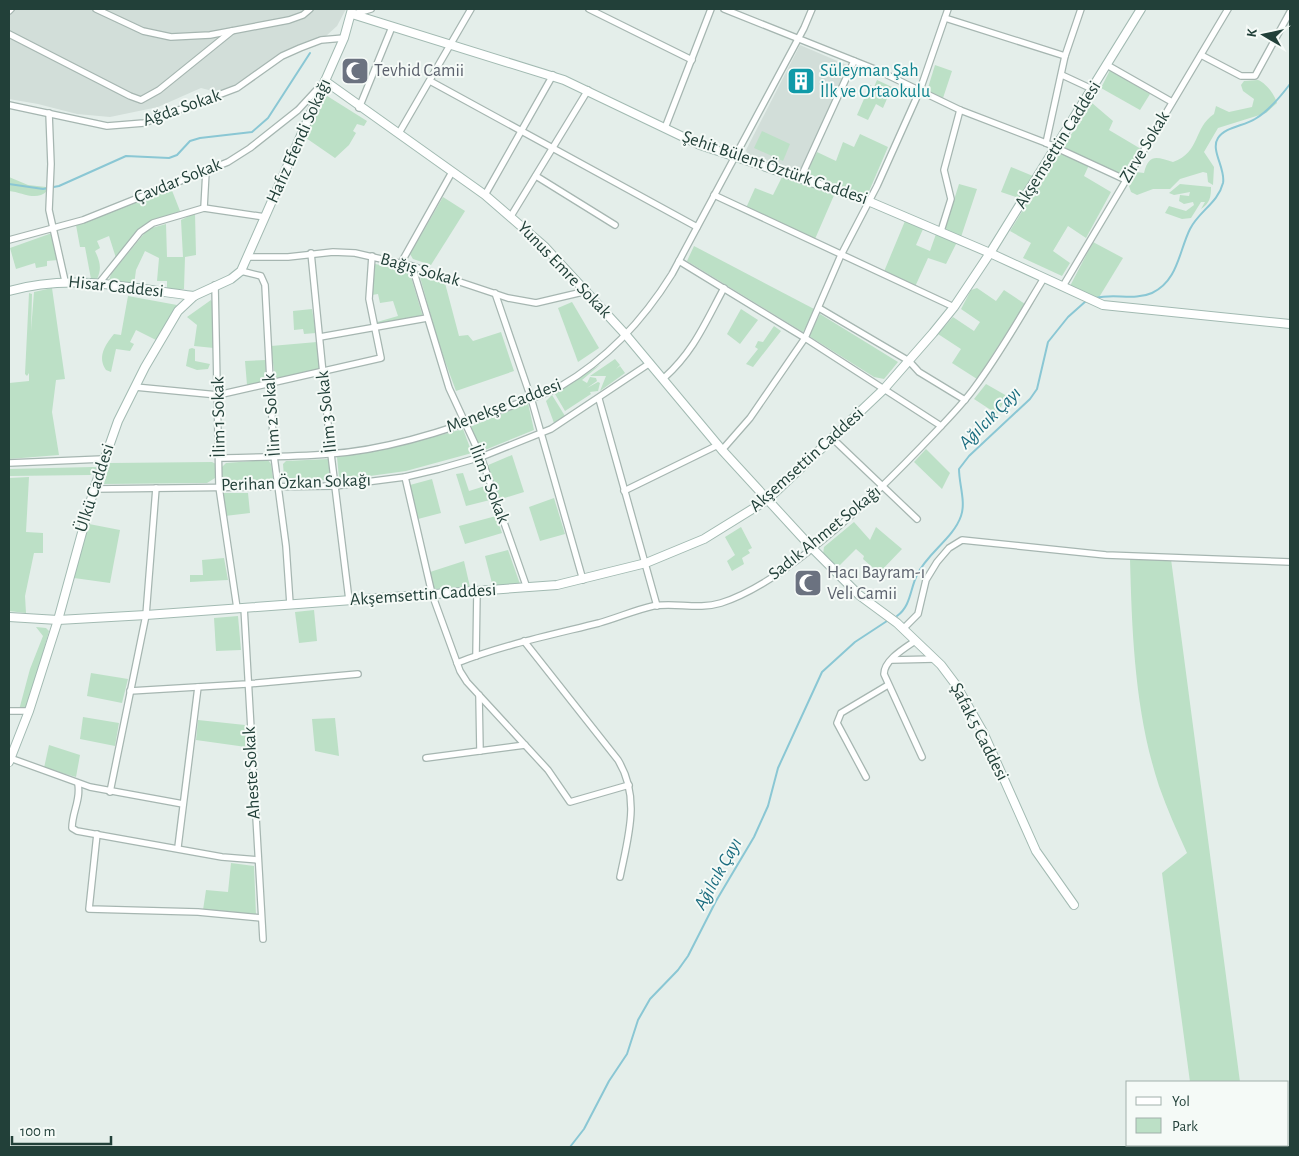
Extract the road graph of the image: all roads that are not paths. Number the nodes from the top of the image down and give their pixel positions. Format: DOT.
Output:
graph roads {
  1 [pos="96,9"];
  2 [pos="310,9"];
  3 [pos="371,9"];
  4 [pos="471,9"];
  5 [pos="589,9"];
  6 [pos="711,9"];
  7 [pos="724,9"];
  8 [pos="812,9"];
  9 [pos="948,9"];
  10 [pos="1081,9"];
  11 [pos="1141,9"];
  12 [pos="1228,9"];
  13 [pos="352,11"];
  14 [pos="1290,12"];
  15 [pos="945,18"];
  16 [pos="392,27"];
  17 [pos="232,31"];
  18 [pos="9,34"];
  19 [pos="344,38"];
  20 [pos="798,40"];
  21 [pos="450,46"];
  22 [pos="1201,55"];
  23 [pos="1066,56"];
  24 [pos="692,60"];
  25 [pos="854,61"];
  26 [pos="1108,65"];
  27 [pos="553,75"];
  28 [pos="1062,75"];
  29 [pos="325,81"];
  30 [pos="430,81"];
  31 [pos="1092,89"];
  32 [pos="588,90"];
  33 [pos="920,90"];
  34 [pos="1172,102"];
  35 [pos="9,105"];
  36 [pos="359,108"];
  37 [pos="960,110"];
  38 [pos="50,113"];
  39 [pos="664,128"];
  40 [pos="521,132"];
  41 [pos="399,133"];
  42 [pos="1046,144"];
  43 [pos="1055,148"];
  44 [pos="553,149"];
  45 [pos="736,157"];
  46 [pos="206,171"];
  47 [pos="452,172"];
  48 [pos="536,176"];
  49 [pos="801,177"];
  50 [pos="1126,180"];
  51 [pos="485,195"];
  52 [pos="714,196"];
  53 [pos="868,200"];
  54 [pos="204,208"];
  55 [pos="511,216"];
  56 [pos="265,217"];
  57 [pos="615,225"];
  58 [pos="697,227"];
  59 [pos="54,228"];
  60 [pos="941,231"];
  61 [pos="9,240"];
  62 [pos="311,253"];
  63 [pos="990,253"];
  64 [pos="841,255"];
  65 [pos="372,256"];
  66 [pos="249,257"];
  67 [pos="679,261"];
  68 [pos="401,263"];
  69 [pos="412,266"];
  70 [pos="241,271"];
  71 [pos="1044,278"];
  72 [pos="65,281"];
  73 [pos="100,282"];
  74 [pos="215,286"];
  75 [pos="1063,286"];
  76 [pos="724,288"];
  77 [pos="9,291"];
  78 [pos="587,291"];
  79 [pos="495,293"];
  80 [pos="194,296"];
  81 [pos="954,307"];
  82 [pos="819,308"];
  83 [pos="427,318"];
  84 [pos="1290,324"];
  85 [pos="375,329"];
  86 [pos="626,335"];
  87 [pos="320,337"];
  88 [pos="805,338"];
  89 [pos="909,361"];
  90 [pos="650,363"];
  91 [pos="323,373"];
  92 [pos="664,378"];
  93 [pos="270,384"];
  94 [pos="135,387"];
  95 [pos="884,389"];
  96 [pos="218,395"];
  97 [pos="531,398"];
  98 [pos="599,399"];
  99 [pos="965,400"];
  100 [pos="465,424"];
  101 [pos="941,426"];
  102 [pos="540,434"];
  103 [pos="832,438"];
  104 [pos="720,447"];
  105 [pos="331,454"];
  106 [pos="274,456"];
  107 [pos="480,457"];
  108 [pos="220,458"];
  109 [pos="103,460"];
  110 [pos="9,463"];
  111 [pos="405,477"];
  112 [pos="219,486"];
  113 [pos="279,486"];
  114 [pos="335,486"];
  115 [pos="884,486"];
  116 [pos="156,488"];
  117 [pos="94,489"];
  118 [pos="624,491"];
  119 [pos="767,500"];
  120 [pos="918,519"];
  121 [pos="812,548"];
  122 [pos="1290,562"];
  123 [pos="646,563"];
  124 [pos="583,580"];
  125 [pos="526,588"];
  126 [pos="477,591"];
  127 [pos="432,594"];
  128 [pos="350,600"];
  129 [pos="290,604"];
  130 [pos="657,606"];
  131 [pos="240,608"];
  132 [pos="146,615"];
  133 [pos="9,617"];
  134 [pos="58,620"];
  135 [pos="904,629"];
  136 [pos="524,641"];
  137 [pos="916,641"];
  138 [pos="476,656"];
  139 [pos="935,659"];
  140 [pos="891,660"];
  141 [pos="457,663"];
  142 [pos="358,674"];
  143 [pos="247,684"];
  144 [pos="888,685"];
  145 [pos="198,687"];
  146 [pos="130,691"];
  147 [pos="479,695"];
  148 [pos="9,711"];
  149 [pos="29,711"];
  150 [pos="525,745"];
  151 [pos="480,751"];
  152 [pos="922,757"];
  153 [pos="426,758"];
  154 [pos="10,760"];
  155 [pos="866,777"];
  156 [pos="78,784"];
  157 [pos="629,785"];
  158 [pos="110,792"];
  159 [pos="183,804"];
  160 [pos="96,834"];
  161 [pos="178,847"];
  162 [pos="258,860"];
  163 [pos="620,877"];
  164 [pos="1074,905"];
  165 [pos="261,918"];
  166 [pos="263,938"];
  1 -- 17 [label="street"];
  2 -- 17 [label="street"];
  3 -- 13 [label="street"];
  4 -- 21 [label="street"];
  5 -- 24 [label="street"];
  6 -- 24 [label="street"];
  7 -- 20 [label="street"];
  8 -- 20 [label="street, Menekşe Caddesi"];
  9 -- 15 [label="street"];
  10 -- 23 [label="street"];
  11 -- 26 [label="street, Akşemsettin Caddesi"];
  12 -- 22 [label="street, Zirve Sokak"];
  13 -- 16 [label="street, Şehit Bülent Öztürk Caddesi"];
  13 -- 19 [label="street, Hafız Efendi Sokağı"];
  14 -- 22 [label="street"];
  15 -- 23 [label="street"];
  15 -- 33 [label="street"];
  16 -- 21 [label="street, Şehit Bülent Öztürk Caddesi"];
  16 -- 36 [label="street"];
  17 -- 18 [label="street"];
  19 -- 29 [label="street, Hafız Efendi Sokağı"];
  19 -- 38 [label="street, Ağda Sokak"];
  20 -- 25 [label="street"];
  20 -- 45 [label="street, Menekşe Caddesi"];
  21 -- 27 [label="street, Şehit Bülent Öztürk Caddesi"];
  21 -- 30 [label="street"];
  22 -- 34 [label="street, Zirve Sokak"];
  23 -- 28 [label="street"];
  24 -- 39 [label="street"];
  25 -- 33 [label="street"];
  25 -- 49 [label="street"];
  26 -- 31 [label="street, Akşemsettin Caddesi"];
  26 -- 34 [label="street"];
  27 -- 32 [label="street, Şehit Bülent Öztürk Caddesi"];
  27 -- 40 [label="street"];
  28 -- 31 [label="street"];
  28 -- 42 [label="street"];
  29 -- 36 [label="street, Yunus Emre Sokak"];
  29 -- 46 [label="street, Çavdar Sokak"];
  29 -- 56 [label="street, Hafız Efendi Sokağı"];
  30 -- 40 [label="street"];
  30 -- 41 [label="street"];
  31 -- 43 [label="street, Akşemsettin Caddesi"];
  32 -- 39 [label="street, Şehit Bülent Öztürk Caddesi"];
  32 -- 44 [label="street"];
  33 -- 37 [label="street"];
  33 -- 53 [label="street"];
  34 -- 50 [label="street, Zirve Sokak"];
  35 -- 38 [label="street, Ağda Sokak"];
  36 -- 41 [label="street, Yunus Emre Sokak"];
  37 -- 42 [label="street"];
  37 -- 60 [label="street"];
  38 -- 59 [label="street"];
  39 -- 45 [label="street, Şehit Bülent Öztürk Caddesi"];
  40 -- 44 [label="street"];
  40 -- 51 [label="street"];
  41 -- 47 [label="street, Yunus Emre Sokak"];
  42 -- 43 [label="street"];
  43 -- 50 [label="street"];
  43 -- 63 [label="street, Akşemsettin Caddesi"];
  44 -- 48 [label="street"];
  44 -- 58 [label="street"];
  45 -- 49 [label="street, Şehit Bülent Öztürk Caddesi"];
  45 -- 52 [label="street, Menekşe Caddesi"];
  46 -- 54 [label="street"];
  46 -- 59 [label="street, Çavdar Sokak"];
  47 -- 51 [label="street, Yunus Emre Sokak"];
  47 -- 68 [label="street"];
  48 -- 55 [label="street"];
  48 -- 57 [label="street"];
  49 -- 53 [label="street, Şehit Bülent Öztürk Caddesi"];
  50 -- 75 [label="street, Zirve Sokak"];
  51 -- 55 [label="street, Yunus Emre Sokak"];
  52 -- 58 [label="street, Menekşe Caddesi"];
  52 -- 64 [label="street"];
  53 -- 60 [label="street, Şehit Bülent Öztürk Caddesi"];
  53 -- 64 [label="street"];
  54 -- 56 [label="street"];
  54 -- 73 [label="street"];
  55 -- 78 [label="street, Yunus Emre Sokak"];
  56 -- 66 [label="street, Hafız Efendi Sokağı"];
  58 -- 67 [label="street, Menekşe Caddesi"];
  59 -- 61 [label="street, Çavdar Sokak"];
  59 -- 72 [label="street"];
  60 -- 63 [label="street, Şehit Bülent Öztürk Caddesi"];
  62 -- 65 [label="street, Bağış Sokak"];
  62 -- 66 [label="street, Bağış Sokak"];
  62 -- 87 [label="street, İlim 3 Sokak"];
  63 -- 71 [label="street, Şehit Bülent Öztürk Caddesi"];
  63 -- 81 [label="street, Akşemsettin Caddesi"];
  64 -- 81 [label="street"];
  64 -- 82 [label="street"];
  65 -- 68 [label="street, Bağış Sokak"];
  65 -- 85 [label="street"];
  66 -- 70 [label="street, Ülkü Caddesi"];
  67 -- 76 [label="street"];
  67 -- 86 [label="street, Menekşe Caddesi"];
  68 -- 69 [label="street, Bağış Sokak"];
  69 -- 79 [label="street, Bağış Sokak"];
  69 -- 83 [label="street, İlim 5 Sokak"];
  70 -- 74 [label="street, Ülkü Caddesi"];
  70 -- 93 [label="street, İlim 2 Sokak"];
  71 -- 75 [label="street, Şehit Bülent Öztürk Caddesi"];
  71 -- 99 [label="street, Sadık Ahmet Sokağı"];
  72 -- 73 [label="street, Hisar Caddesi"];
  72 -- 77 [label="street, Hisar Caddesi"];
  73 -- 80 [label="street, Hisar Caddesi"];
  74 -- 80 [label="street, Ülkü Caddesi"];
  74 -- 96 [label="street, İlim 1 Sokak"];
  75 -- 84 [label="street, Şehit Bülent Öztürk Caddesi"];
  76 -- 88 [label="street"];
  76 -- 92 [label="street"];
  78 -- 79 [label="street, Bağış Sokak"];
  78 -- 86 [label="street, Yunus Emre Sokak"];
  79 -- 97 [label="street"];
  80 -- 94 [label="street, Ülkü Caddesi"];
  81 -- 89 [label="street, Akşemsettin Caddesi"];
  82 -- 88 [label="street"];
  82 -- 89 [label="street"];
  83 -- 85 [label="street"];
  83 -- 100 [label="street, İlim 5 Sokak"];
  85 -- 87 [label="street"];
  85 -- 91 [label="street"];
  86 -- 90 [label="street, Yunus Emre Sokak"];
  86 -- 97 [label="street, Menekşe Caddesi"];
  87 -- 91 [label="street, İlim 3 Sokak"];
  88 -- 95 [label="street"];
  88 -- 104 [label="street"];
  89 -- 95 [label="street, Akşemsettin Caddesi"];
  89 -- 99 [label="street"];
  90 -- 92 [label="street, Yunus Emre Sokak"];
  90 -- 98 [label="street, Perihan Özkan Sokağı"];
  91 -- 93 [label="street"];
  91 -- 105 [label="street, İlim 3 Sokak"];
  92 -- 104 [label="street, Yunus Emre Sokak"];
  93 -- 96 [label="street"];
  93 -- 106 [label="street, İlim 2 Sokak"];
  94 -- 96 [label="street"];
  94 -- 109 [label="street, Ülkü Caddesi"];
  95 -- 101 [label="street"];
  95 -- 103 [label="street, Akşemsettin Caddesi"];
  96 -- 108 [label="street, İlim 1 Sokak"];
  97 -- 100 [label="street, Menekşe Caddesi"];
  97 -- 102 [label="street"];
  98 -- 102 [label="street, Perihan Özkan Sokağı"];
  98 -- 118 [label="street"];
  99 -- 101 [label="street, Sadık Ahmet Sokağı"];
  100 -- 105 [label="street, Menekşe Caddesi"];
  100 -- 107 [label="street, İlim 5 Sokak"];
  101 -- 115 [label="street, Sadık Ahmet Sokağı"];
  102 -- 107 [label="street, Perihan Özkan Sokağı"];
  102 -- 124 [label="street"];
  103 -- 115 [label="street"];
  103 -- 119 [label="street, Akşemsettin Caddesi"];
  104 -- 118 [label="street"];
  104 -- 119 [label="street, Yunus Emre Sokak"];
  105 -- 106 [label="street, Menekşe Caddesi"];
  105 -- 114 [label="street, İlim 3 Sokak"];
  106 -- 108 [label="street, Menekşe Caddesi"];
  106 -- 113 [label="street, İlim 2 Sokak"];
  107 -- 111 [label="street, Perihan Özkan Sokağı"];
  107 -- 125 [label="street, İlim 5 Sokak"];
  108 -- 112 [label="street, İlim 1 Sokak"];
  109 -- 110 [label="street"];
  109 -- 117 [label="street, Ülkü Caddesi"];
  111 -- 114 [label="street, Perihan Özkan Sokağı"];
  111 -- 127 [label="street"];
  112 -- 113 [label="street, Perihan Özkan Sokağı"];
  112 -- 116 [label="street, Perihan Özkan Sokağı"];
  112 -- 131 [label="street, İlim 1 Sokak"];
  113 -- 114 [label="street, Perihan Özkan Sokağı"];
  113 -- 129 [label="street, İlim 2 Sokak"];
  114 -- 128 [label="street, İlim 3 Sokak"];
  115 -- 120 [label="street"];
  115 -- 121 [label="street, Sadık Ahmet Sokağı"];
  116 -- 117 [label="street, Perihan Özkan Sokağı"];
  116 -- 132 [label="street"];
  117 -- 134 [label="street, Ülkü Caddesi"];
  118 -- 123 [label="street"];
  119 -- 121 [label="street, Şafak 5 Caddesi"];
  119 -- 123 [label="street, Akşemsettin Caddesi"];
  121 -- 130 [label="street, Sadık Ahmet Sokağı"];
  121 -- 135 [label="street, Şafak 5 Caddesi"];
  122 -- 135 [label="street"];
  123 -- 124 [label="street, Akşemsettin Caddesi"];
  123 -- 130 [label="street"];
  124 -- 125 [label="street, Akşemsettin Caddesi"];
  125 -- 126 [label="street, Akşemsettin Caddesi"];
  126 -- 127 [label="street, Akşemsettin Caddesi"];
  126 -- 138 [label="street"];
  127 -- 128 [label="street, Akşemsettin Caddesi"];
  127 -- 141 [label="street"];
  128 -- 129 [label="street, Akşemsettin Caddesi"];
  129 -- 131 [label="street, Akşemsettin Caddesi"];
  130 -- 136 [label="street, Sadık Ahmet Sokağı"];
  131 -- 132 [label="street, Akşemsettin Caddesi"];
  131 -- 143 [label="street, Aheste Sokak"];
  132 -- 134 [label="street, Akşemsettin Caddesi"];
  132 -- 146 [label="street"];
  133 -- 134 [label="street, Akşemsettin Caddesi"];
  134 -- 149 [label="street, Ülkü Caddesi"];
  135 -- 137 [label="street, Şafak 5 Caddesi"];
  136 -- 138 [label="street, Sadık Ahmet Sokağı"];
  136 -- 157 [label="street"];
  137 -- 139 [label="street, Şafak 5 Caddesi"];
  137 -- 140 [label="street"];
  138 -- 141 [label="street, Sadık Ahmet Sokağı"];
  139 -- 140 [label="street"];
  139 -- 164 [label="street, Şafak 5 Caddesi"];
  140 -- 144 [label="street"];
  141 -- 147 [label="street"];
  142 -- 143 [label="street"];
  143 -- 145 [label="street"];
  143 -- 162 [label="street, Aheste Sokak"];
  144 -- 152 [label="street"];
  144 -- 155 [label="street"];
  145 -- 146 [label="street"];
  145 -- 159 [label="street"];
  146 -- 158 [label="street"];
  147 -- 150 [label="street"];
  147 -- 151 [label="street"];
  148 -- 149 [label="street"];
  149 -- 154 [label="street, Ülkü Caddesi"];
  150 -- 151 [label="street"];
  150 -- 157 [label="street"];
  151 -- 153 [label="street"];
  154 -- 156 [label="street"];
  156 -- 158 [label="street"];
  156 -- 160 [label="street"];
  157 -- 163 [label="street"];
  158 -- 159 [label="street"];
  159 -- 161 [label="street"];
  160 -- 161 [label="street"];
  160 -- 165 [label="street"];
  161 -- 162 [label="street"];
  162 -- 165 [label="street, Aheste Sokak"];
  165 -- 166 [label="street, Aheste Sokak"];
}
